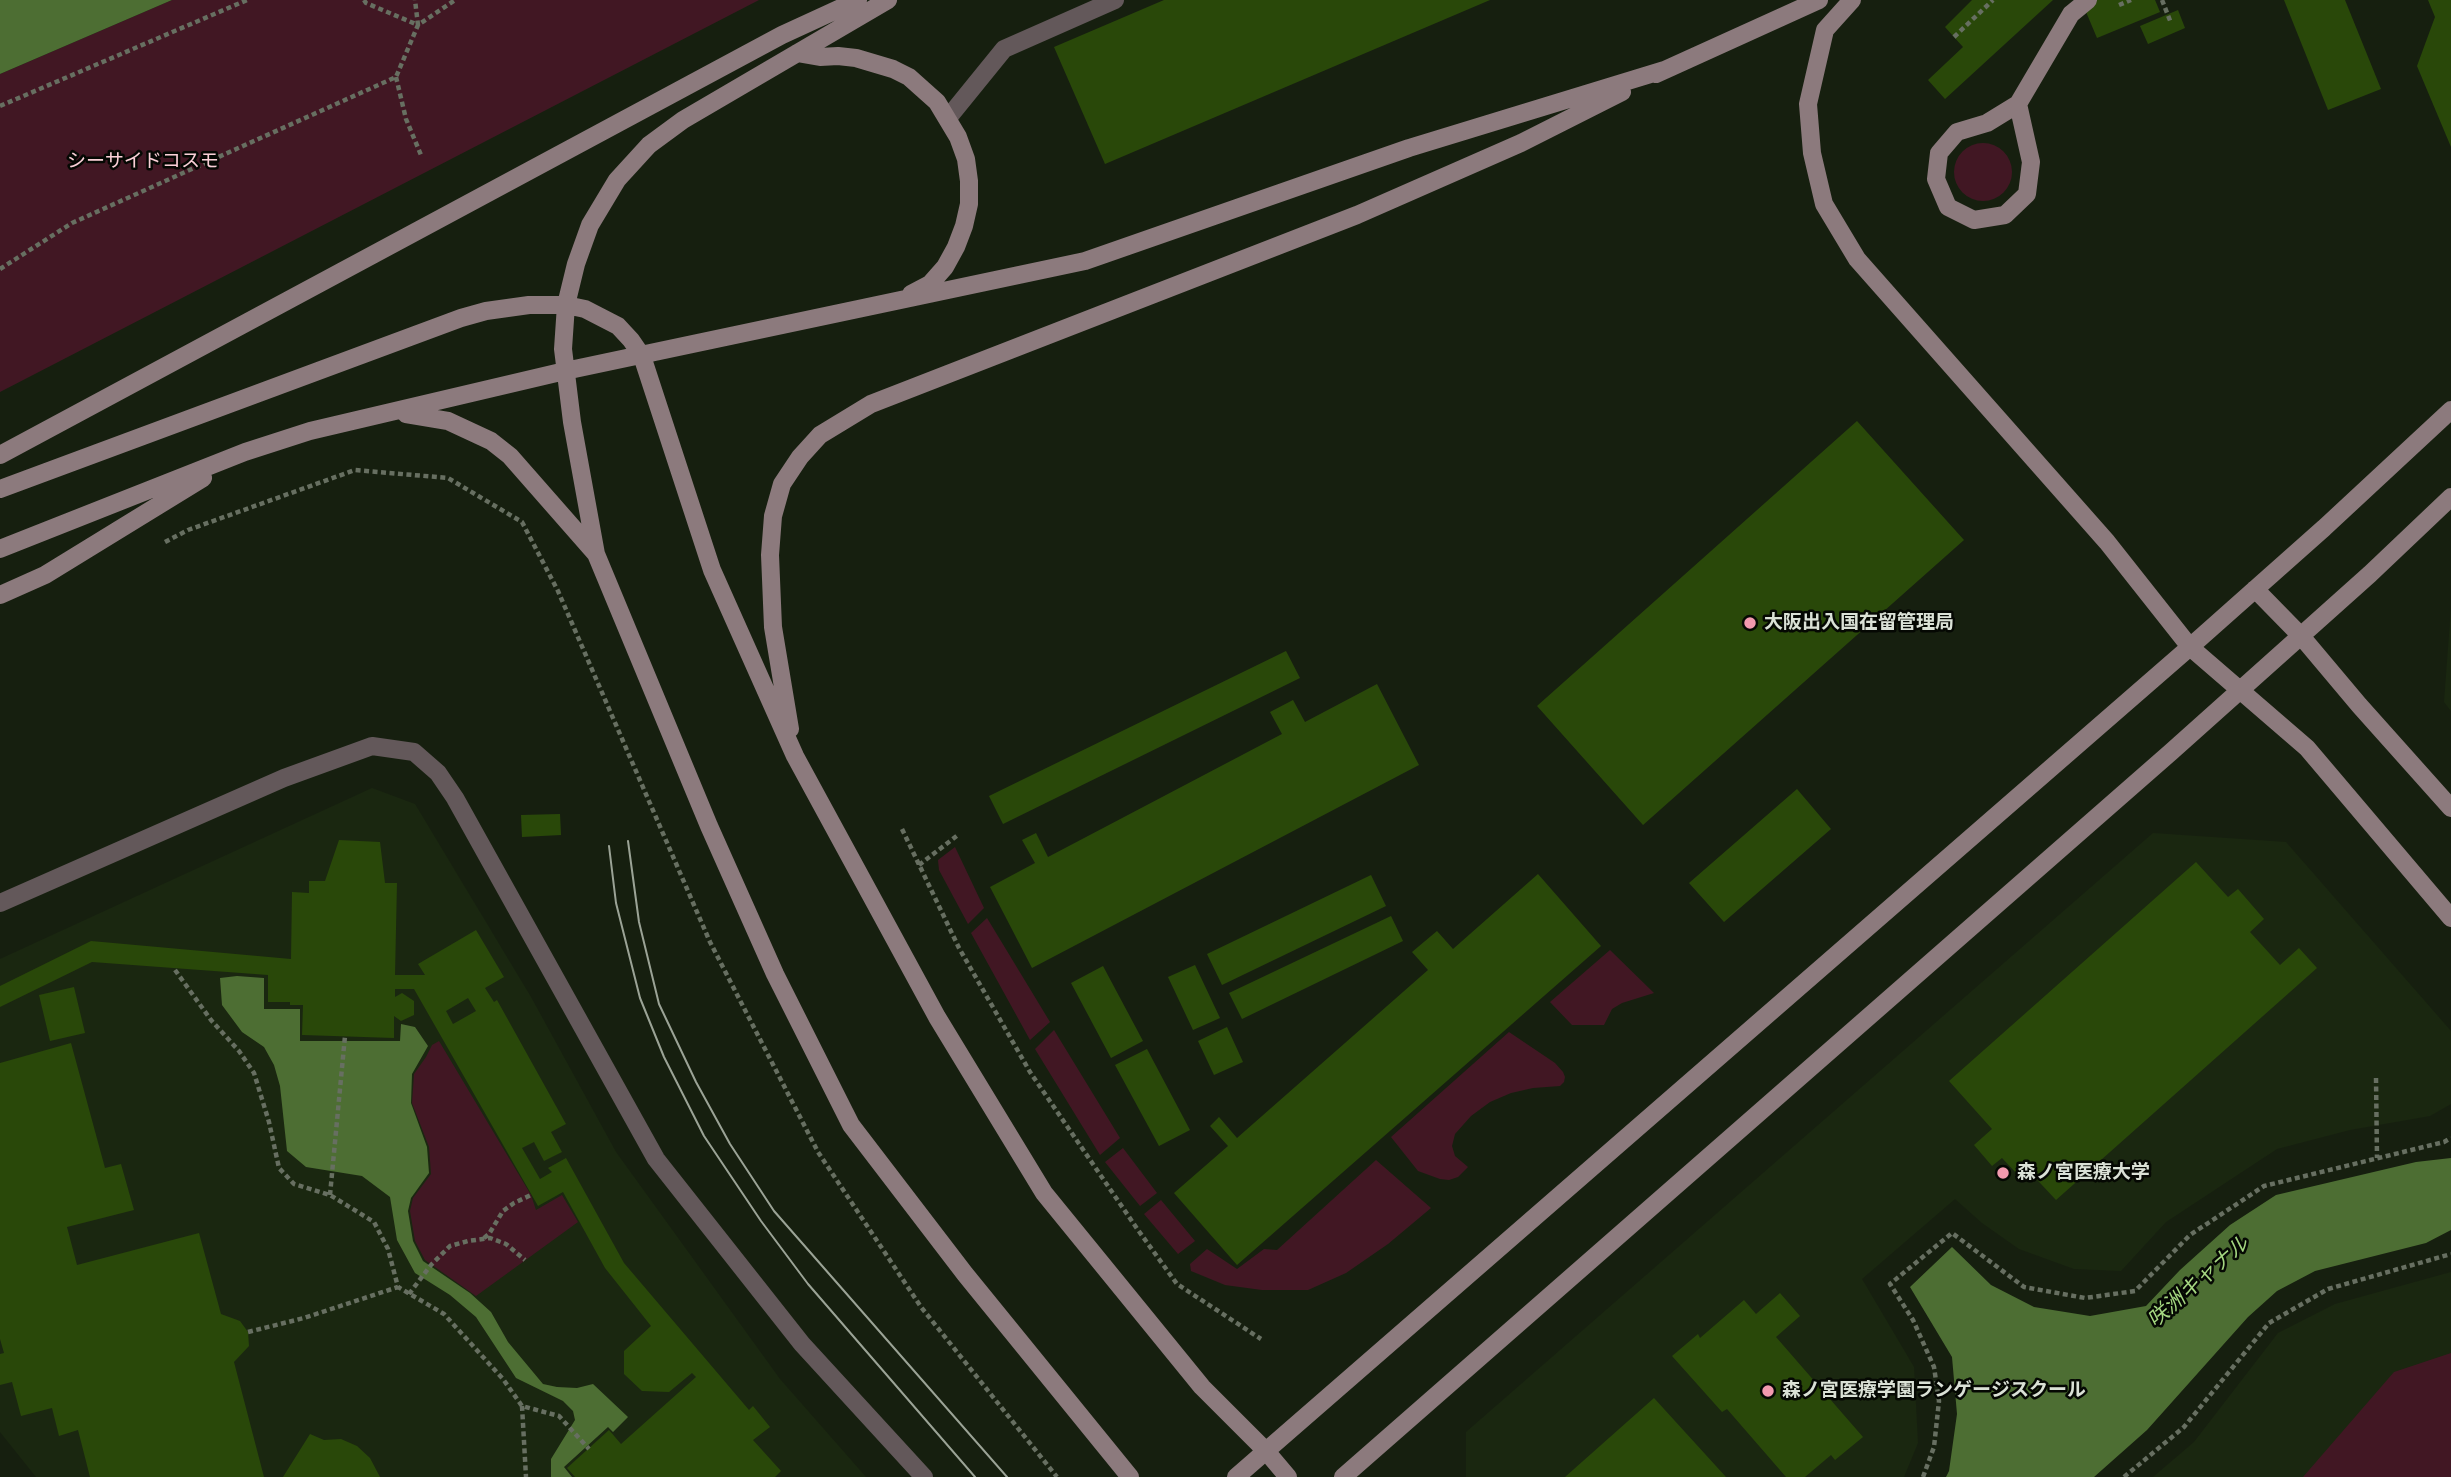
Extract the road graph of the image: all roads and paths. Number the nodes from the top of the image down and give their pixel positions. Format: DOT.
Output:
graph roads {
  1 [pos="247,0"];
  2 [pos="364,0"];
  3 [pos="415,0"];
  4 [pos="455,0"];
  5 [pos="858,0"];
  6 [pos="888,0"];
  7 [pos="1115,0"];
  8 [pos="1819,0"];
  9 [pos="1852,0"];
  10 [pos="1993,0"];
  11 [pos="2088,0"];
  12 [pos="2162,0"];
  13 [pos="2171,23"];
  14 [pos="418,25"];
  15 [pos="1954,37"];
  16 [pos="797,53"];
  17 [pos="1664,70"];
  18 [pos="396,77"];
  19 [pos="2018,104"];
  20 [pos="0,106"];
  21 [pos="948,118"];
  22 [pos="421,155"];
  23 [pos="0,269"];
  24 [pos="892,303"];
  25 [pos="566,305"];
  26 [pos="642,356"];
  27 [pos="565,371"];
  28 [pos="2451,410"];
  29 [pos="376,415"];
  30 [pos="245,452"];
  31 [pos="0,455"];
  32 [pos="0,489"];
  33 [pos="2451,497"];
  34 [pos="164,542"];
  35 [pos="0,549"];
  36 [pos="596,554"];
  37 [pos="2255,589"];
  38 [pos="0,595"];
  39 [pos="2301,636"];
  40 [pos="2190,647"];
  41 [pos="2238,691"];
  42 [pos="795,757"];
  43 [pos="2451,808"];
  44 [pos="902,829"];
  45 [pos="958,835"];
  46 [pos="919,865"];
  47 [pos="0,903"];
  48 [pos="2451,918"];
  49 [pos="174,970"];
  50 [pos="345,1036"];
  51 [pos="2376,1078"];
  52 [pos="2451,1138"];
  53 [pos="2377,1158"];
  54 [pos="330,1195"];
  55 [pos="531,1195"];
  56 [pos="481,1240"];
  57 [pos="2451,1254"];
  58 [pos="525,1260"];
  59 [pos="398,1287"];
  60 [pos="409,1294"];
  61 [pos="248,1332"];
  62 [pos="1261,1339"];
  63 [pos="522,1406"];
  64 [pos="589,1449"];
  65 [pos="1266,1451"];
  66 [pos="526,1477"];
  67 [pos="924,1477"];
  68 [pos="1057,1477"];
  69 [pos="1130,1477"];
  70 [pos="1236,1477"];
  71 [pos="1288,1477"];
  72 [pos="1343,1477"];
  73 [pos="1923,1477"];
  74 [pos="2124,1477"];
  1 -- 20 [label="path"];
  2 -- 14 [label="path"];
  3 -- 14 [label="path"];
  4 -- 14 [label="path"];
  5 -- 31 [label="street"];
  6 -- 16 [label="street"];
  7 -- 21 [label="street"];
  8 -- 17 [label="street"];
  9 -- 40 [label="street"];
  10 -- 15 [label="path"];
  11 -- 19 [label="street"];
  12 -- 13 [label="path"];
  14 -- 18 [label="path"];
  16 -- 21 [label="street"];
  16 -- 25 [label="street"];
  17 -- 24 [label="street"];
  17 -- 42 [label="street"];
  18 -- 22 [label="path"];
  18 -- 23 [label="path"];
  19 -- 19 [label="street"];
  21 -- 24 [label="street"];
  24 -- 26 [label="street"];
  25 -- 26 [label="street"];
  25 -- 27 [label="street"];
  25 -- 32 [label="street"];
  26 -- 27 [label="street"];
  26 -- 42 [label="street"];
  27 -- 29 [label="street"];
  27 -- 36 [label="street"];
  28 -- 37 [label="street"];
  29 -- 30 [label="street"];
  29 -- 36 [label="street"];
  30 -- 35 [label="street"];
  30 -- 38 [label="street"];
  33 -- 39 [label="street"];
  34 -- 68 [label="path"];
  36 -- 69 [label="street"];
  37 -- 39 [label="street"];
  37 -- 40 [label="street"];
  39 -- 41 [label="street"];
  39 -- 43 [label="street"];
  40 -- 41 [label="street"];
  40 -- 65 [label="street"];
  41 -- 48 [label="street"];
  41 -- 72 [label="street"];
  42 -- 65 [label="street"];
  44 -- 46 [label="path"];
  45 -- 46 [label="path"];
  46 -- 62 [label="path"];
  47 -- 67 [label="street"];
  49 -- 54 [label="path"];
  50 -- 54 [label="path"];
  51 -- 53 [label="path"];
  52 -- 53 [label="path"];
  53 -- 73 [label="path"];
  54 -- 59 [label="path"];
  55 -- 56 [label="path"];
  56 -- 58 [label="path"];
  56 -- 60 [label="path"];
  57 -- 74 [label="path"];
  59 -- 60 [label="path"];
  59 -- 61 [label="path"];
  60 -- 63 [label="path"];
  63 -- 64 [label="path"];
  63 -- 66 [label="path"];
  65 -- 70 [label="street"];
  65 -- 71 [label="street"];
}
